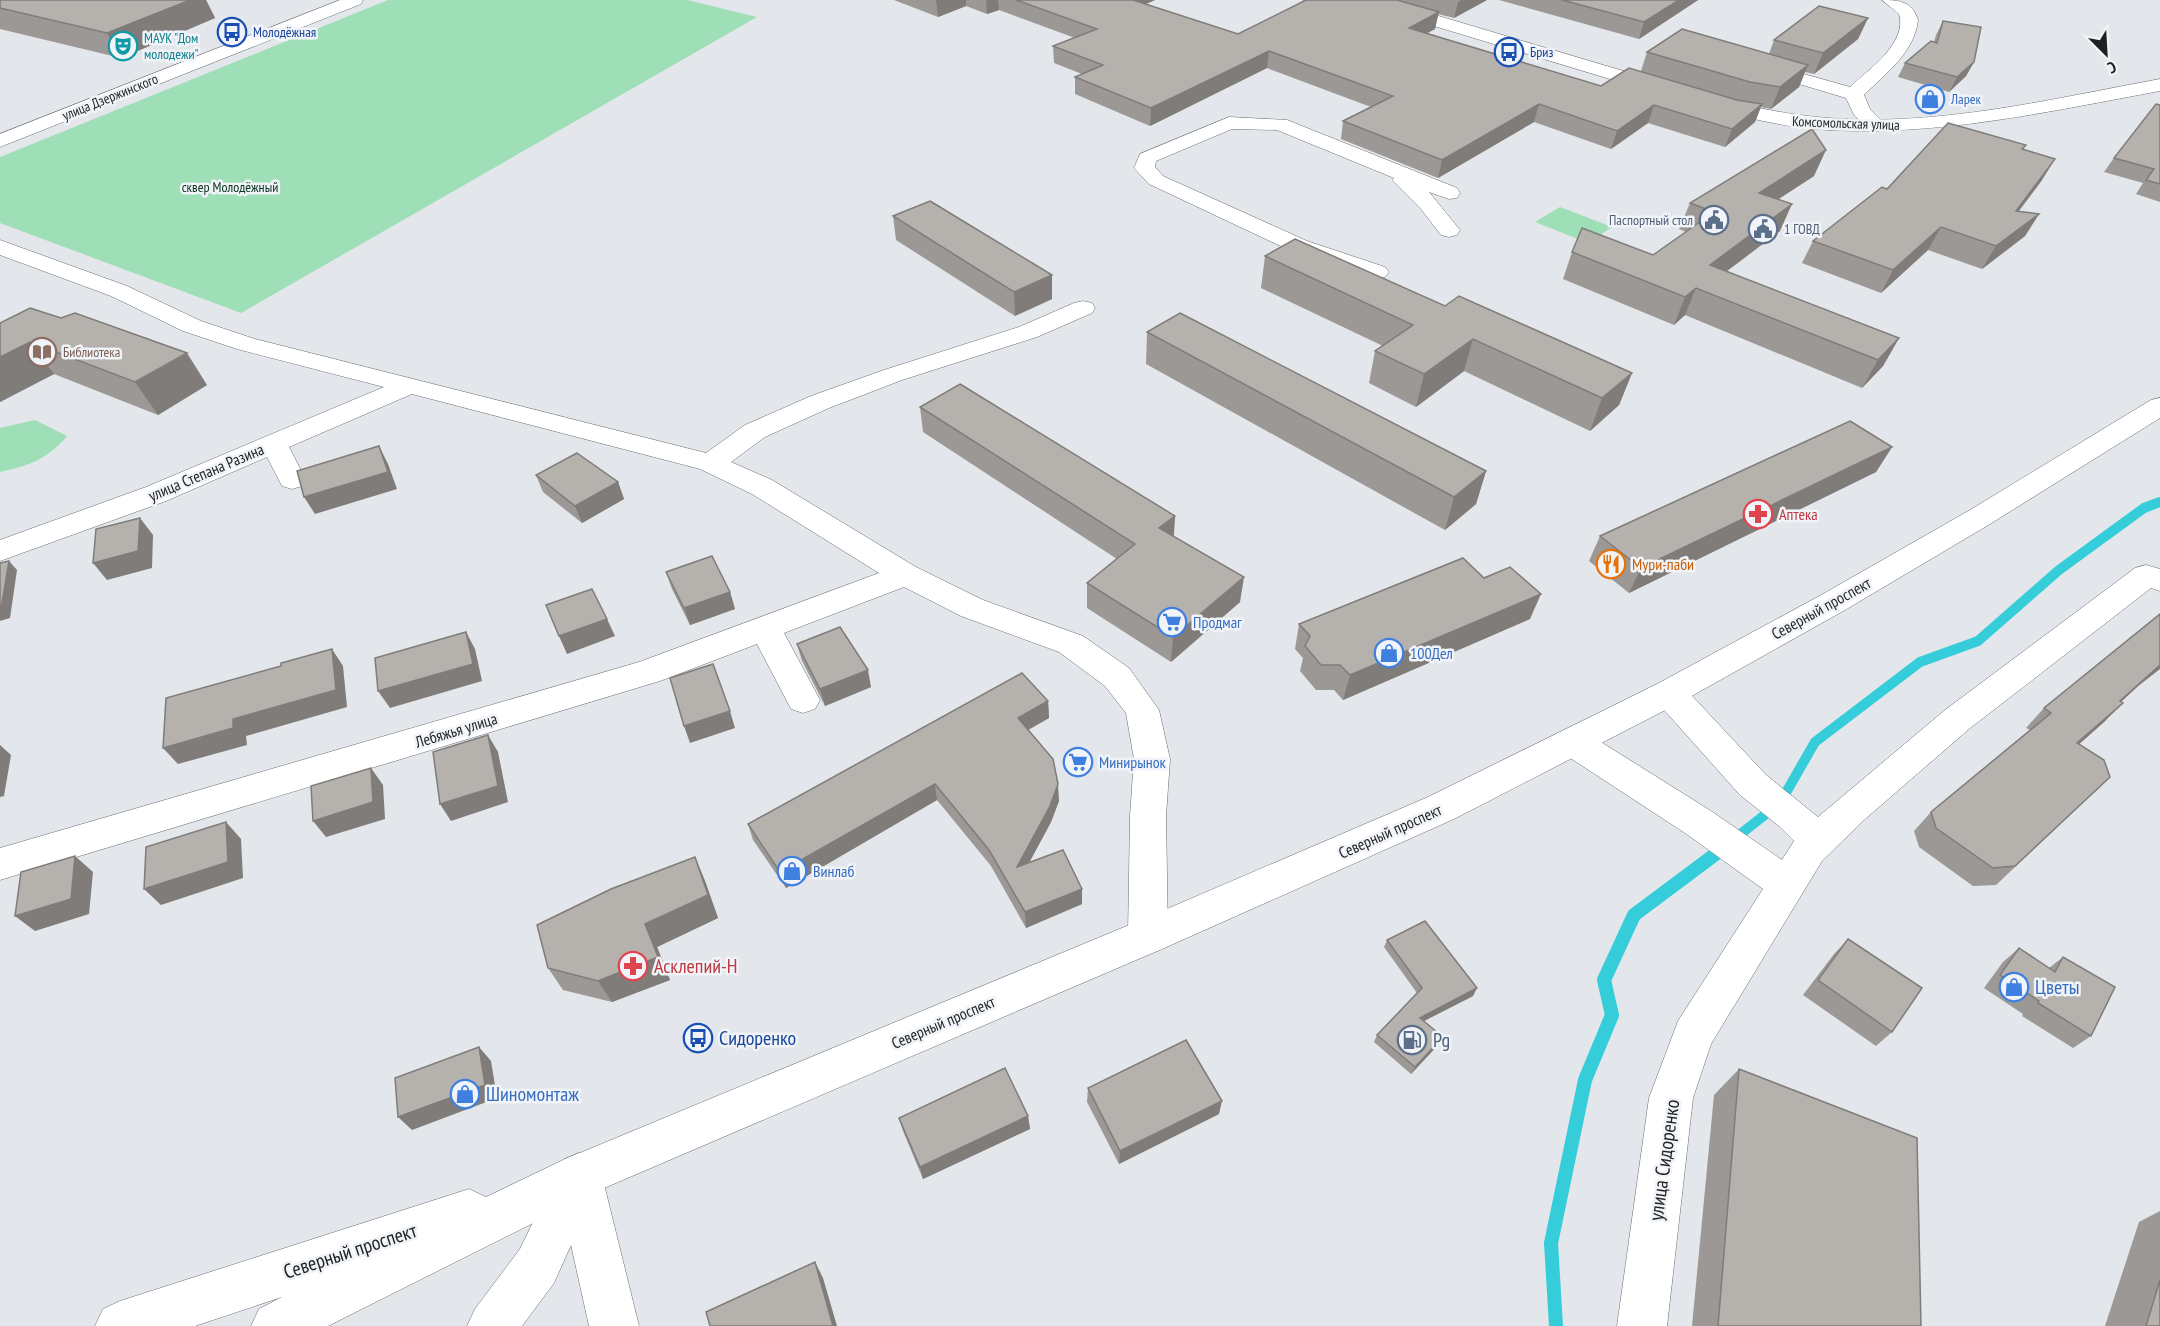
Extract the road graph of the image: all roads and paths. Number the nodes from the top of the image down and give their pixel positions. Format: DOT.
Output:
graph roads {
  1 [pos="355,0"];
  2 [pos="1367,0"];
  3 [pos="1890,0"];
  4 [pos="1741,62"];
  5 [pos="2160,85"];
  6 [pos="1854,94"];
  7 [pos="1878,127"];
  8 [pos="0,141"];
  9 [pos="1393,171"];
  10 [pos="1449,193"];
  11 [pos="1449,230"];
  12 [pos="0,247"];
  13 [pos="1377,272"];
  14 [pos="1083,308"];
  15 [pos="408,386"];
  16 [pos="2160,406"];
  17 [pos="274,444"];
  18 [pos="710,464"];
  19 [pos="292,480"];
  20 [pos="0,551"];
  21 [pos="906,575"];
  22 [pos="2160,580"];
  23 [pos="765,628"];
  24 [pos="1669,693"];
  25 [pos="803,700"];
  26 [pos="1573,742"];
  27 [pos="1801,848"];
  28 [pos="0,864"];
  29 [pos="1148,936"];
  30 [pos="579,1176"];
  31 [pos="120,1326"];
  32 [pos="276,1326"];
  33 [pos="492,1326"];
  34 [pos="614,1326"];
  35 [pos="1642,1326"];
  1 -- 8 [label="street, улица Дзержинского"];
  2 -- 7 [label="street, Комсомольская улица"];
  3 -- 6 [label="street"];
  4 -- 6 [label="street"];
  5 -- 7 [label="street, Комсомольская улица"];
  6 -- 7 [label="street"];
  9 -- 10 [label="street"];
  9 -- 11 [label="street"];
  9 -- 13 [label="street"];
  12 -- 15 [label="street"];
  14 -- 18 [label="street"];
  15 -- 17 [label="street, улица Степана Разина"];
  15 -- 18 [label="street"];
  16 -- 24 [label="street, Северный проспект"];
  17 -- 19 [label="street"];
  17 -- 20 [label="street, улица Степана Разина"];
  18 -- 21 [label="street"];
  21 -- 23 [label="street, Лебяжья улица"];
  21 -- 29 [label="street"];
  22 -- 27 [label="street, улица Сидоренко"];
  23 -- 25 [label="street"];
  23 -- 28 [label="street, Лебяжья улица"];
  24 -- 26 [label="street, Северный проспект"];
  24 -- 27 [label="street"];
  26 -- 27 [label="street"];
  26 -- 29 [label="street, Северный проспект"];
  27 -- 35 [label="street, улица Сидоренко"];
  29 -- 30 [label="street, Северный проспект"];
  30 -- 31 [label="street, Северный проспект"];
  30 -- 32 [label="street, Северный проспект"];
  30 -- 33 [label="street"];
  30 -- 34 [label="street"];
}
